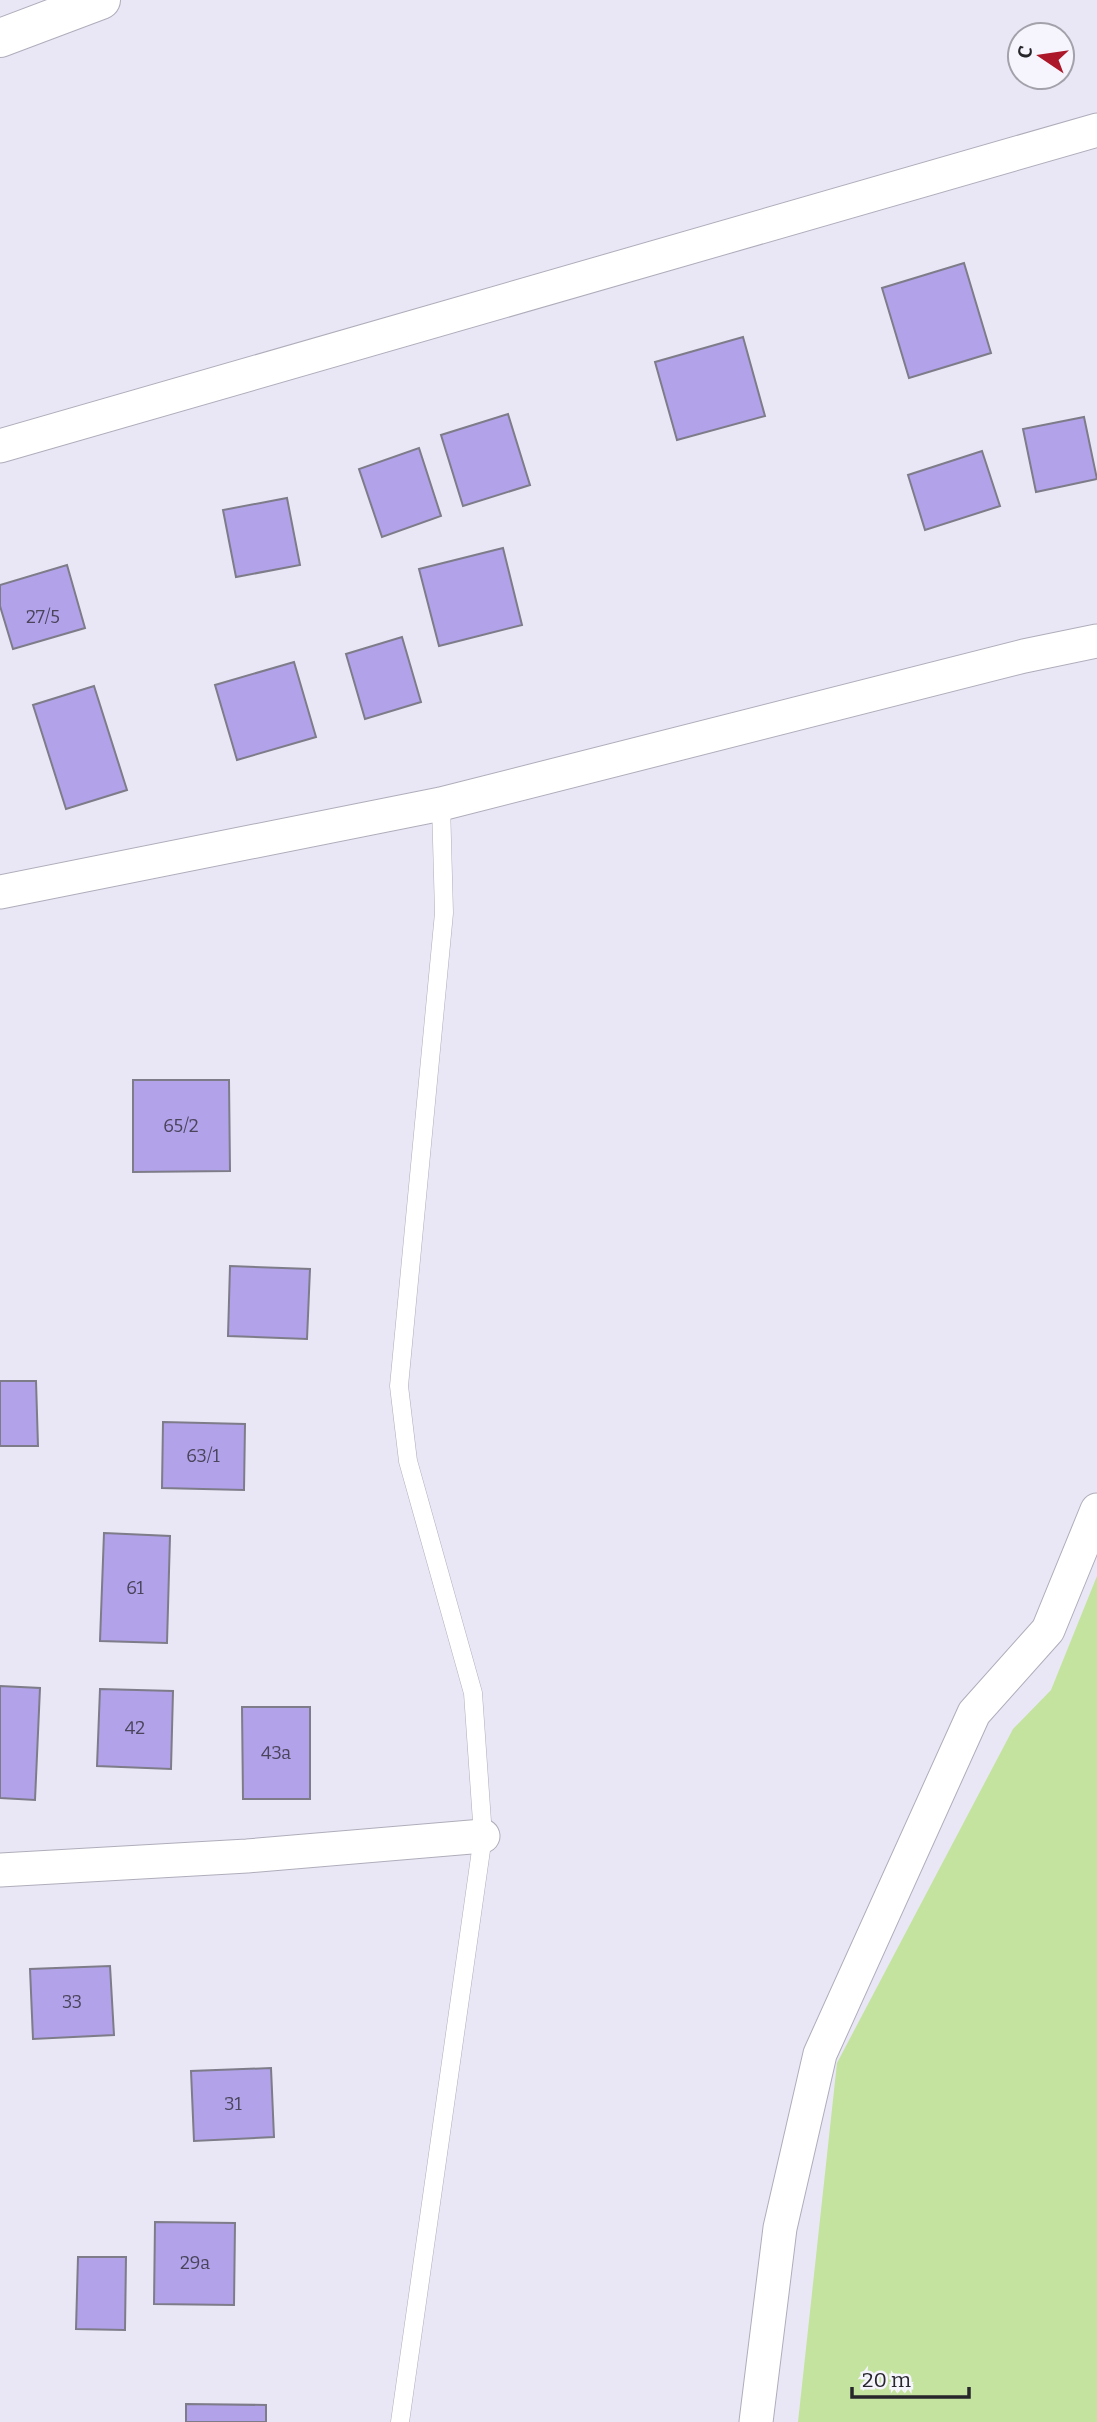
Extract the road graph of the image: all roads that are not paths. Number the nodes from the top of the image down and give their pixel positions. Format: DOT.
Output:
graph roads {
  1 [pos="101,0"];
  2 [pos="0,38"];
  3 [pos="1097,130"];
  4 [pos="0,446"];
  5 [pos="1097,641"];
  6 [pos="441,804"];
  7 [pos="0,892"];
  8 [pos="1097,1510"];
  9 [pos="483,1836"];
  10 [pos="0,1870"];
  11 [pos="400,2422"];
  12 [pos="756,2422"];
  1 -- 2 [label="highway"];
  3 -- 4 [label="street"];
  5 -- 6 [label="street"];
  6 -- 7 [label="street"];
  6 -- 9 [label="lane"];
  8 -- 12 [label="street"];
  9 -- 10 [label="street"];
  9 -- 11 [label="lane"];
}
